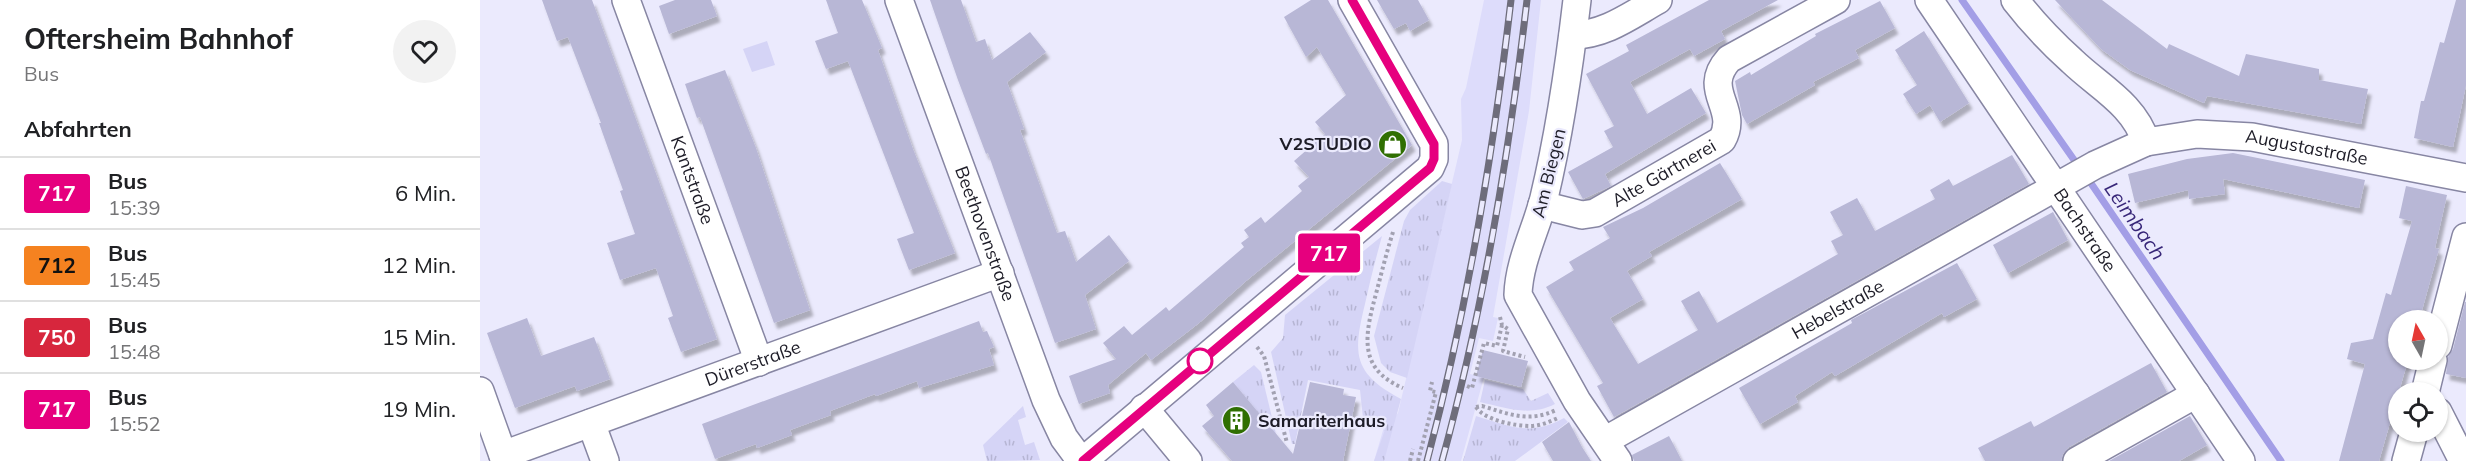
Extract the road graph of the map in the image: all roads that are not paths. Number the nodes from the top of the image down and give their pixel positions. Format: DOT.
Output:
graph roads {
  1 [pos="626,0"];
  2 [pos="899,0"];
  3 [pos="1352,0"];
  4 [pos="1577,0"];
  5 [pos="1658,0"];
  6 [pos="1836,0"];
  7 [pos="1929,0"];
  8 [pos="2015,0"];
  9 [pos="1573,34"];
  10 [pos="2146,142"];
  11 [pos="2466,178"];
  12 [pos="2062,184"];
  13 [pos="1542,206"];
  14 [pos="2466,237"];
  15 [pos="1000,273"];
  16 [pos="2447,310"];
  17 [pos="759,362"];
  18 [pos="480,391"];
  19 [pos="2196,394"];
  20 [pos="1144,408"];
  21 [pos="591,423"];
  22 [pos="2448,433"];
  23 [pos="2411,442"];
  24 [pos="1612,451"];
  25 [pos="504,458"];
  26 [pos="605,461"];
  27 [pos="1082,461"];
  28 [pos="1188,461"];
  29 [pos="2077,461"];
  30 [pos="2241,461"];
  31 [pos="2406,461"];
  32 [pos="2463,461"];
  1 -- 17 [label="street, Kantstraße"];
  2 -- 15 [label="street, Beethovenstraße"];
  3 -- 20 [label="street"];
  4 -- 9 [label="street, Am Biegen"];
  5 -- 9 [label="street"];
  6 -- 13 [label="street, Alte Gärtnerei"];
  7 -- 12 [label="street, Bachstraße"];
  8 -- 10 [label="street"];
  9 -- 13 [label="street, Am Biegen"];
  10 -- 11 [label="street, Augustastraße"];
  10 -- 12 [label="street, Augustastraße"];
  12 -- 19 [label="street, Bachstraße"];
  12 -- 24 [label="street, Hebelstraße"];
  13 -- 24 [label="street, Am Biegen"];
  14 -- 16 [label="street"];
  15 -- 17 [label="street, Dürerstraße"];
  15 -- 27 [label="street, Beethovenstraße"];
  17 -- 21 [label="street, Dürerstraße"];
  18 -- 25 [label="street"];
  19 -- 29 [label="street"];
  19 -- 30 [label="street, Bachstraße"];
  20 -- 27 [label="street"];
  20 -- 28 [label="street"];
  21 -- 25 [label="street, Dürerstraße"];
  21 -- 26 [label="street"];
  22 -- 32 [label="street"];
  23 -- 31 [label="street"];
}
